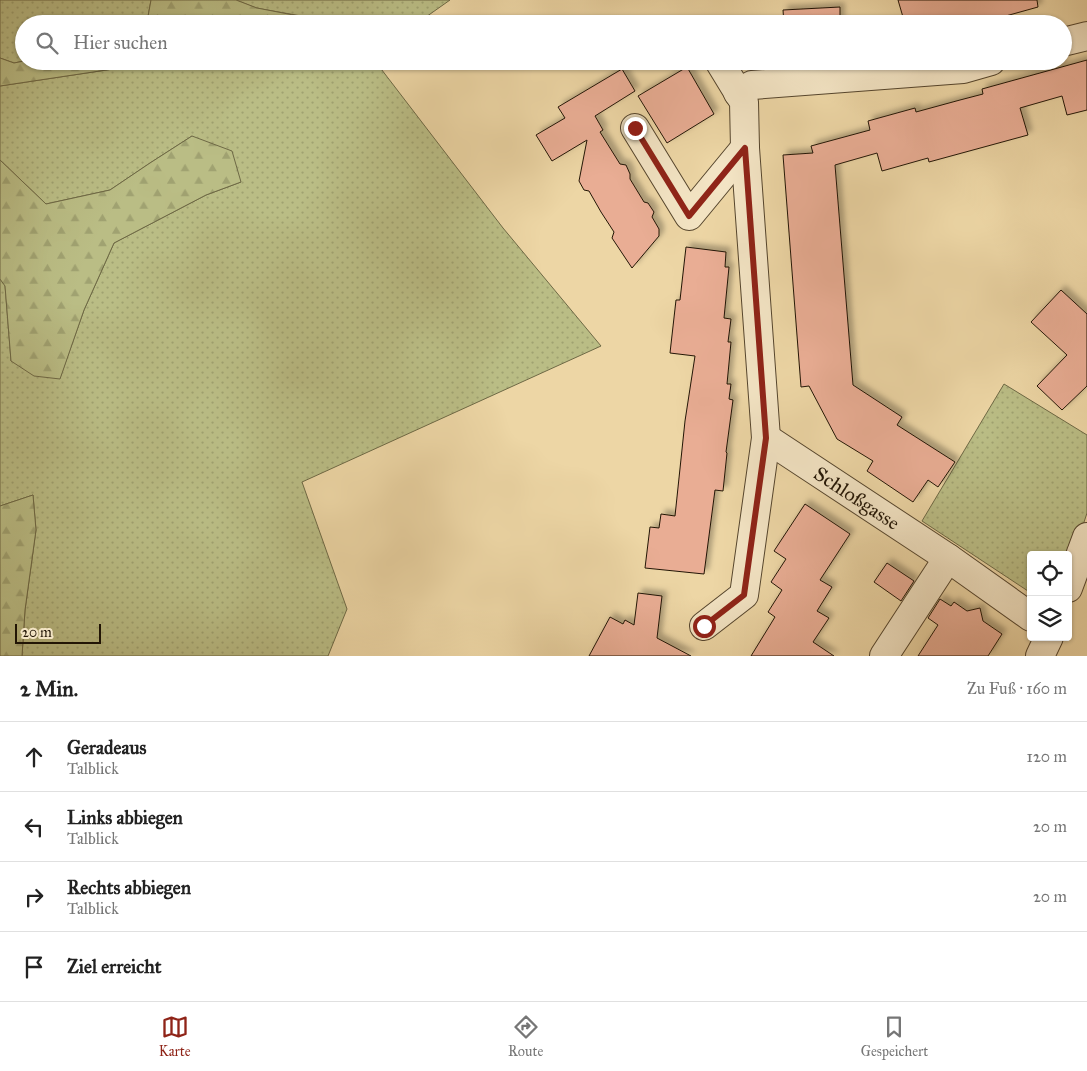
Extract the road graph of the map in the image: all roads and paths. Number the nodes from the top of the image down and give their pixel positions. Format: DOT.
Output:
graph roads {
  1 [pos="1087,36"];
  2 [pos="1072,40"];
  3 [pos="724,70"];
  4 [pos="949,70"];
  5 [pos="738,93"];
  6 [pos="635,128"];
  7 [pos="745,148"];
  8 [pos="766,438"];
  9 [pos="1087,537"];
  10 [pos="948,558"];
  11 [pos="1072,577"];
  12 [pos="1027,615"];
  13 [pos="704,626"];
  14 [pos="1047,641"];
  15 [pos="884,656"];
  16 [pos="1040,656"];
  1 -- 2 [label="street"];
  3 -- 5 [label="street"];
  4 -- 5 [label="street"];
  5 -- 7 [label="street"];
  6 -- 7 [label="street"];
  7 -- 8 [label="street"];
  8 -- 10 [label="street, Schloßgasse"];
  8 -- 13 [label="street"];
  9 -- 11 [label="street"];
  10 -- 12 [label="street, Schloßgasse"];
  10 -- 15 [label="street"];
  14 -- 16 [label="street"];
}
